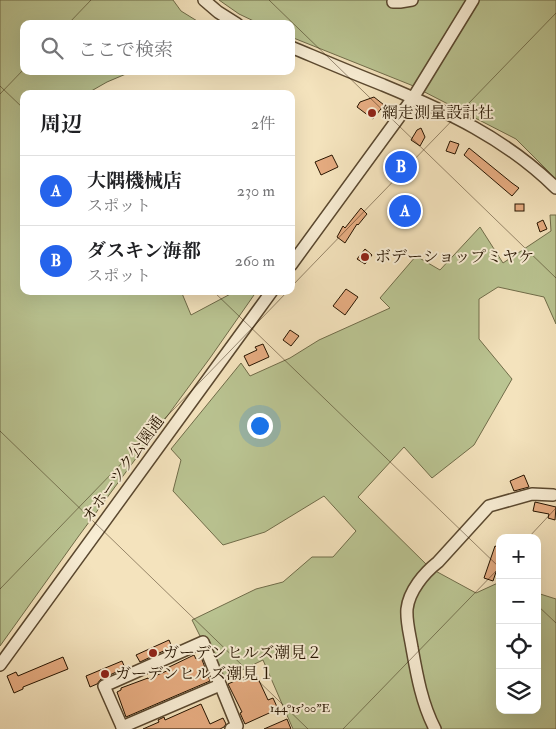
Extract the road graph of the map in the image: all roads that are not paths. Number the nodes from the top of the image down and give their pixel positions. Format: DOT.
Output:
graph roads {
  1 [pos="204,0"];
  2 [pos="412,0"];
  3 [pos="472,0"];
  4 [pos="393,2"];
  5 [pos="231,20"];
  6 [pos="295,50"];
  7 [pos="413,98"];
  8 [pos="556,188"];
  9 [pos="295,260"];
  10 [pos="269,295"];
  11 [pos="553,495"];
  12 [pos="0,665"];
  13 [pos="220,685"];
  14 [pos="122,728"];
  15 [pos="231,729"];
  16 [pos="436,729"];
  1 -- 5 [label="street"];
  2 -- 4 [label="street"];
  3 -- 7 [label="street"];
  6 -- 7 [label="street"];
  7 -- 8 [label="street"];
  7 -- 9 [label="street"];
  10 -- 12 [label="street, オホーツク公園通"];
  11 -- 16 [label="street"];
  13 -- 14 [label="street"];
  13 -- 14 [label="street"];
  13 -- 15 [label="street"];
}
